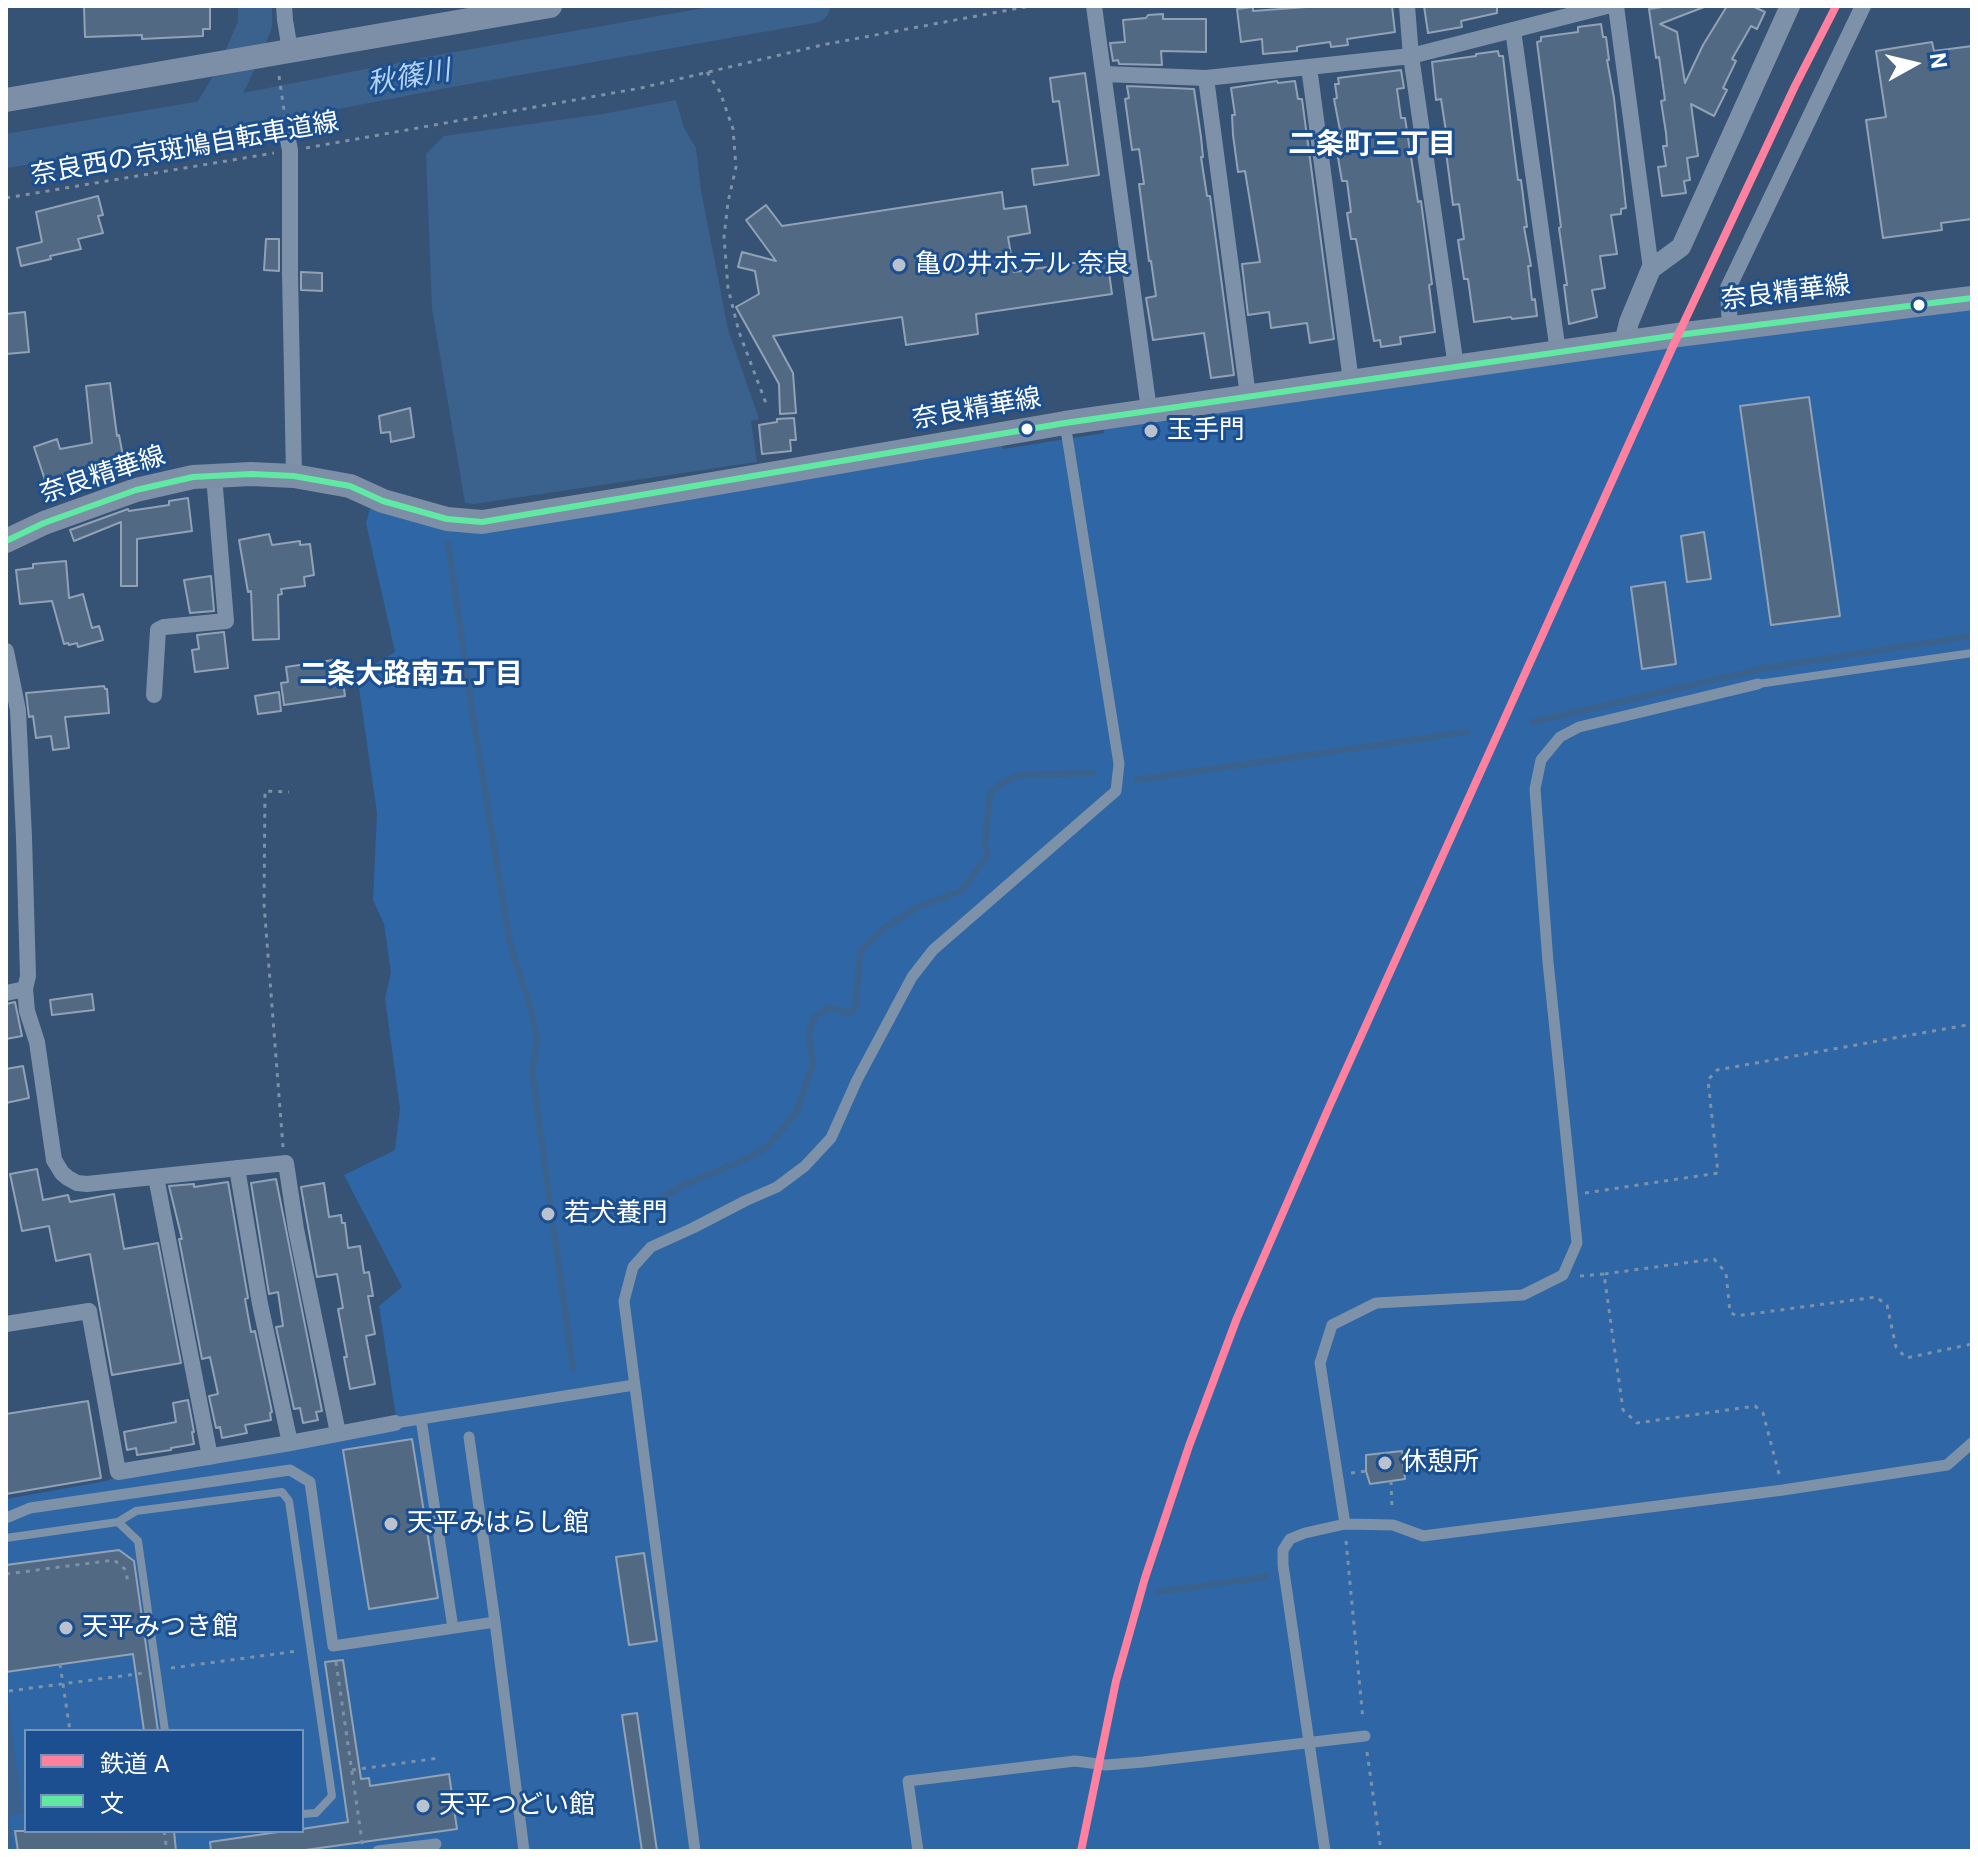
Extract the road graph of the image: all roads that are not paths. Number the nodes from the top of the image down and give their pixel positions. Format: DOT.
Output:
graph roads {
  1 [pos="284,6"];
  2 [pos="550,6"];
  3 [pos="1094,6"];
  4 [pos="1407,6"];
  5 [pos="1607,6"];
  6 [pos="1616,6"];
  7 [pos="1790,6"];
  8 [pos="1863,6"];
  9 [pos="1513,30"];
  10 [pos="1411,56"];
  11 [pos="281,57"];
  12 [pos="1309,67"];
  13 [pos="1104,74"];
  14 [pos="1206,78"];
  15 [pos="6,100"];
  16 [pos="289,145"];
  17 [pos="1651,269"];
  18 [pos="1972,298"];
  19 [pos="1730,329"];
  20 [pos="1624,343"];
  21 [pos="1558,352"];
  22 [pos="1456,367"];
  23 [pos="1351,381"];
  24 [pos="1248,396"];
  25 [pos="1149,410"];
  26 [pos="1065,423"];
  27 [pos="214,476"];
  28 [pos="294,476"];
  29 [pos="6,541"];
  30 [pos="6,651"];
  31 [pos="1972,653"];
  32 [pos="1758,684"];
  33 [pos="154,695"];
  34 [pos="25,989"];
  35 [pos="6,993"];
  36 [pos="237,1168"];
  37 [pos="156,1177"];
  38 [pos="6,1324"];
  39 [pos="634,1385"];
  40 [pos="421,1419"];
  41 [pos="395,1423"];
  42 [pos="338,1433"];
  43 [pos="469,1437"];
  44 [pos="290,1443"];
  45 [pos="1972,1443"];
  46 [pos="210,1457"];
  47 [pos="6,1518"];
  48 [pos="118,1522"];
  49 [pos="1345,1524"];
  50 [pos="6,1538"];
  51 [pos="495,1622"];
  52 [pos="453,1628"];
  53 [pos="165,1729"];
  54 [pos="1365,1736"];
  55 [pos="1310,1743"];
  56 [pos="304,1814"];
  57 [pos="436,1844"];
  58 [pos="378,1851"];
  59 [pos="524,1851"];
  60 [pos="695,1851"];
  61 [pos="918,1851"];
  62 [pos="1325,1851"];
  1 -- 11 [label="street"];
  2 -- 11 [label="main road"];
  3 -- 13 [label="street"];
  4 -- 10 [label="street"];
  5 -- 9 [label="street"];
  6 -- 17 [label="street"];
  7 -- 17 [label="street"];
  8 -- 19 [label="street"];
  9 -- 10 [label="street"];
  9 -- 21 [label="street"];
  10 -- 12 [label="street"];
  10 -- 22 [label="street"];
  11 -- 15 [label="main road"];
  12 -- 14 [label="street"];
  12 -- 23 [label="street"];
  13 -- 14 [label="street"];
  13 -- 25 [label="street"];
  14 -- 24 [label="street"];
  16 -- 28 [label="street"];
  17 -- 20 [label="street"];
  18 -- 19 [label="main road, 奈良精華線"];
  19 -- 20 [label="main road, 奈良精華線"];
  20 -- 21 [label="main road, 奈良精華線"];
  21 -- 22 [label="main road, 奈良精華線"];
  22 -- 23 [label="main road, 奈良精華線"];
  23 -- 24 [label="main road, 奈良精華線"];
  24 -- 25 [label="main road, 奈良精華線"];
  25 -- 26 [label="main road, 奈良精華線"];
  26 -- 28 [label="main road, 奈良精華線"];
  26 -- 39 [label="street"];
  27 -- 28 [label="main road, 奈良精華線"];
  27 -- 29 [label="main road, 奈良精華線"];
  27 -- 33 [label="street"];
  30 -- 34 [label="street"];
  31 -- 32 [label="lane"];
  32 -- 49 [label="street"];
  34 -- 35 [label="street"];
  34 -- 37 [label="street"];
  36 -- 37 [label="street"];
  36 -- 42 [label="street"];
  36 -- 44 [label="street"];
  37 -- 46 [label="street"];
  38 -- 46 [label="street"];
  39 -- 40 [label="street"];
  39 -- 60 [label="street"];
  40 -- 41 [label="street"];
  40 -- 52 [label="street"];
  41 -- 42 [label="street"];
  42 -- 44 [label="street"];
  43 -- 51 [label="street"];
  44 -- 46 [label="street"];
  45 -- 49 [label="street"];
  47 -- 52 [label="street"];
  48 -- 50 [label="lane"];
  48 -- 53 [label="lane"];
  48 -- 56 [label="lane"];
  49 -- 55 [label="street"];
  51 -- 52 [label="street"];
  51 -- 59 [label="street"];
  54 -- 55 [label="street"];
  55 -- 61 [label="street"];
  55 -- 62 [label="street"];
  57 -- 58 [label="street"];
}
